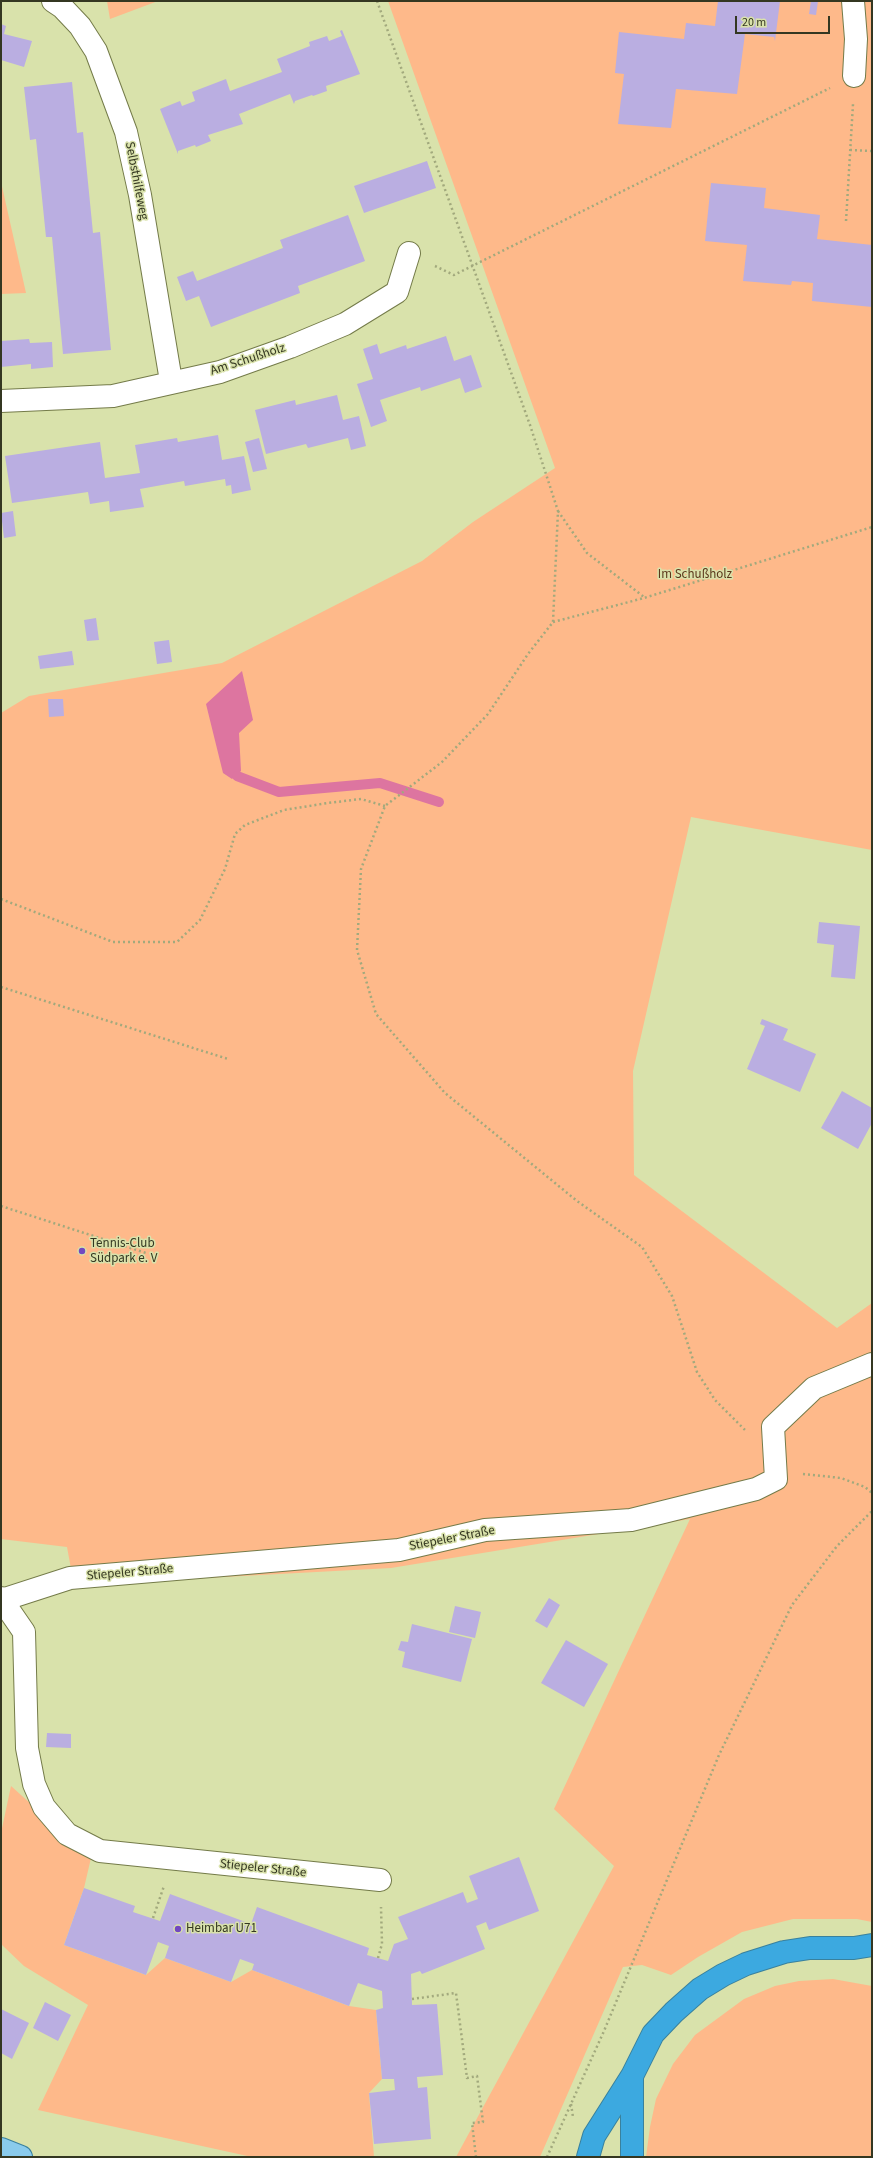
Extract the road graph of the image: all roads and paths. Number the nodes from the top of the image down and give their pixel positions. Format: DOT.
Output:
graph roads {
  1 [pos="53,1"];
  2 [pos="377,1"];
  3 [pos="853,1"];
  4 [pos="854,76"];
  5 [pos="850,150"];
  6 [pos="872,151"];
  7 [pos="846,221"];
  8 [pos="409,253"];
  9 [pos="472,267"];
  10 [pos="171,381"];
  11 [pos="1,402"];
  12 [pos="558,511"];
  13 [pos="872,527"];
  14 [pos="644,598"];
  15 [pos="553,622"];
  16 [pos="385,806"];
  17 [pos="1,899"];
  18 [pos="1,987"];
  19 [pos="228,1058"];
  20 [pos="1,1206"];
  21 [pos="146,1253"];
  22 [pos="872,1364"];
  23 [pos="747,1434"];
  24 [pos="776,1479"];
  25 [pos="872,1493"];
  26 [pos="872,1511"];
  27 [pos="2,1599"];
  28 [pos="174,1860"];
  29 [pos="380,1880"];
  30 [pos="153,1918"];
  31 [pos="866,1951"];
  32 [pos="378,1958"];
  33 [pos="412,1999"];
  34 [pos="632,2076"];
  35 [pos="1,2149"];
  36 [pos="21,2157"];
  37 [pos="476,2157"];
  38 [pos="547,2157"];
  39 [pos="588,2157"];
  40 [pos="632,2157"];
  1 -- 10 [label="street, Selbsthilfeweg"];
  2 -- 9 [label="path"];
  3 -- 4 [label="street"];
  4 -- 5 [label="path"];
  4 -- 9 [label="path"];
  5 -- 6 [label="path"];
  5 -- 7 [label="path"];
  8 -- 9 [label="path"];
  8 -- 10 [label="street, Am Schußholz"];
  9 -- 12 [label="path"];
  10 -- 11 [label="street, Am Schußholz"];
  12 -- 14 [label="path"];
  12 -- 15 [label="path"];
  13 -- 14 [label="path"];
  14 -- 15 [label="path"];
  15 -- 16 [label="path"];
  16 -- 17 [label="path"];
  16 -- 23 [label="path"];
  18 -- 19 [label="path"];
  20 -- 21 [label="path"];
  22 -- 24 [label="street"];
  24 -- 25 [label="path"];
  24 -- 27 [label="street, Stiepeler Straße"];
  26 -- 38 [label="path"];
  27 -- 28 [label="street, Stiepeler Straße"];
  28 -- 29 [label="street, Stiepeler Straße"];
  28 -- 30 [label="path"];
  29 -- 32 [label="path"];
  31 -- 34 [label="highway"];
  33 -- 37 [label="path"];
  34 -- 39 [label="highway"];
  34 -- 40 [label="highway"];
  35 -- 36 [label="main road"];
}
